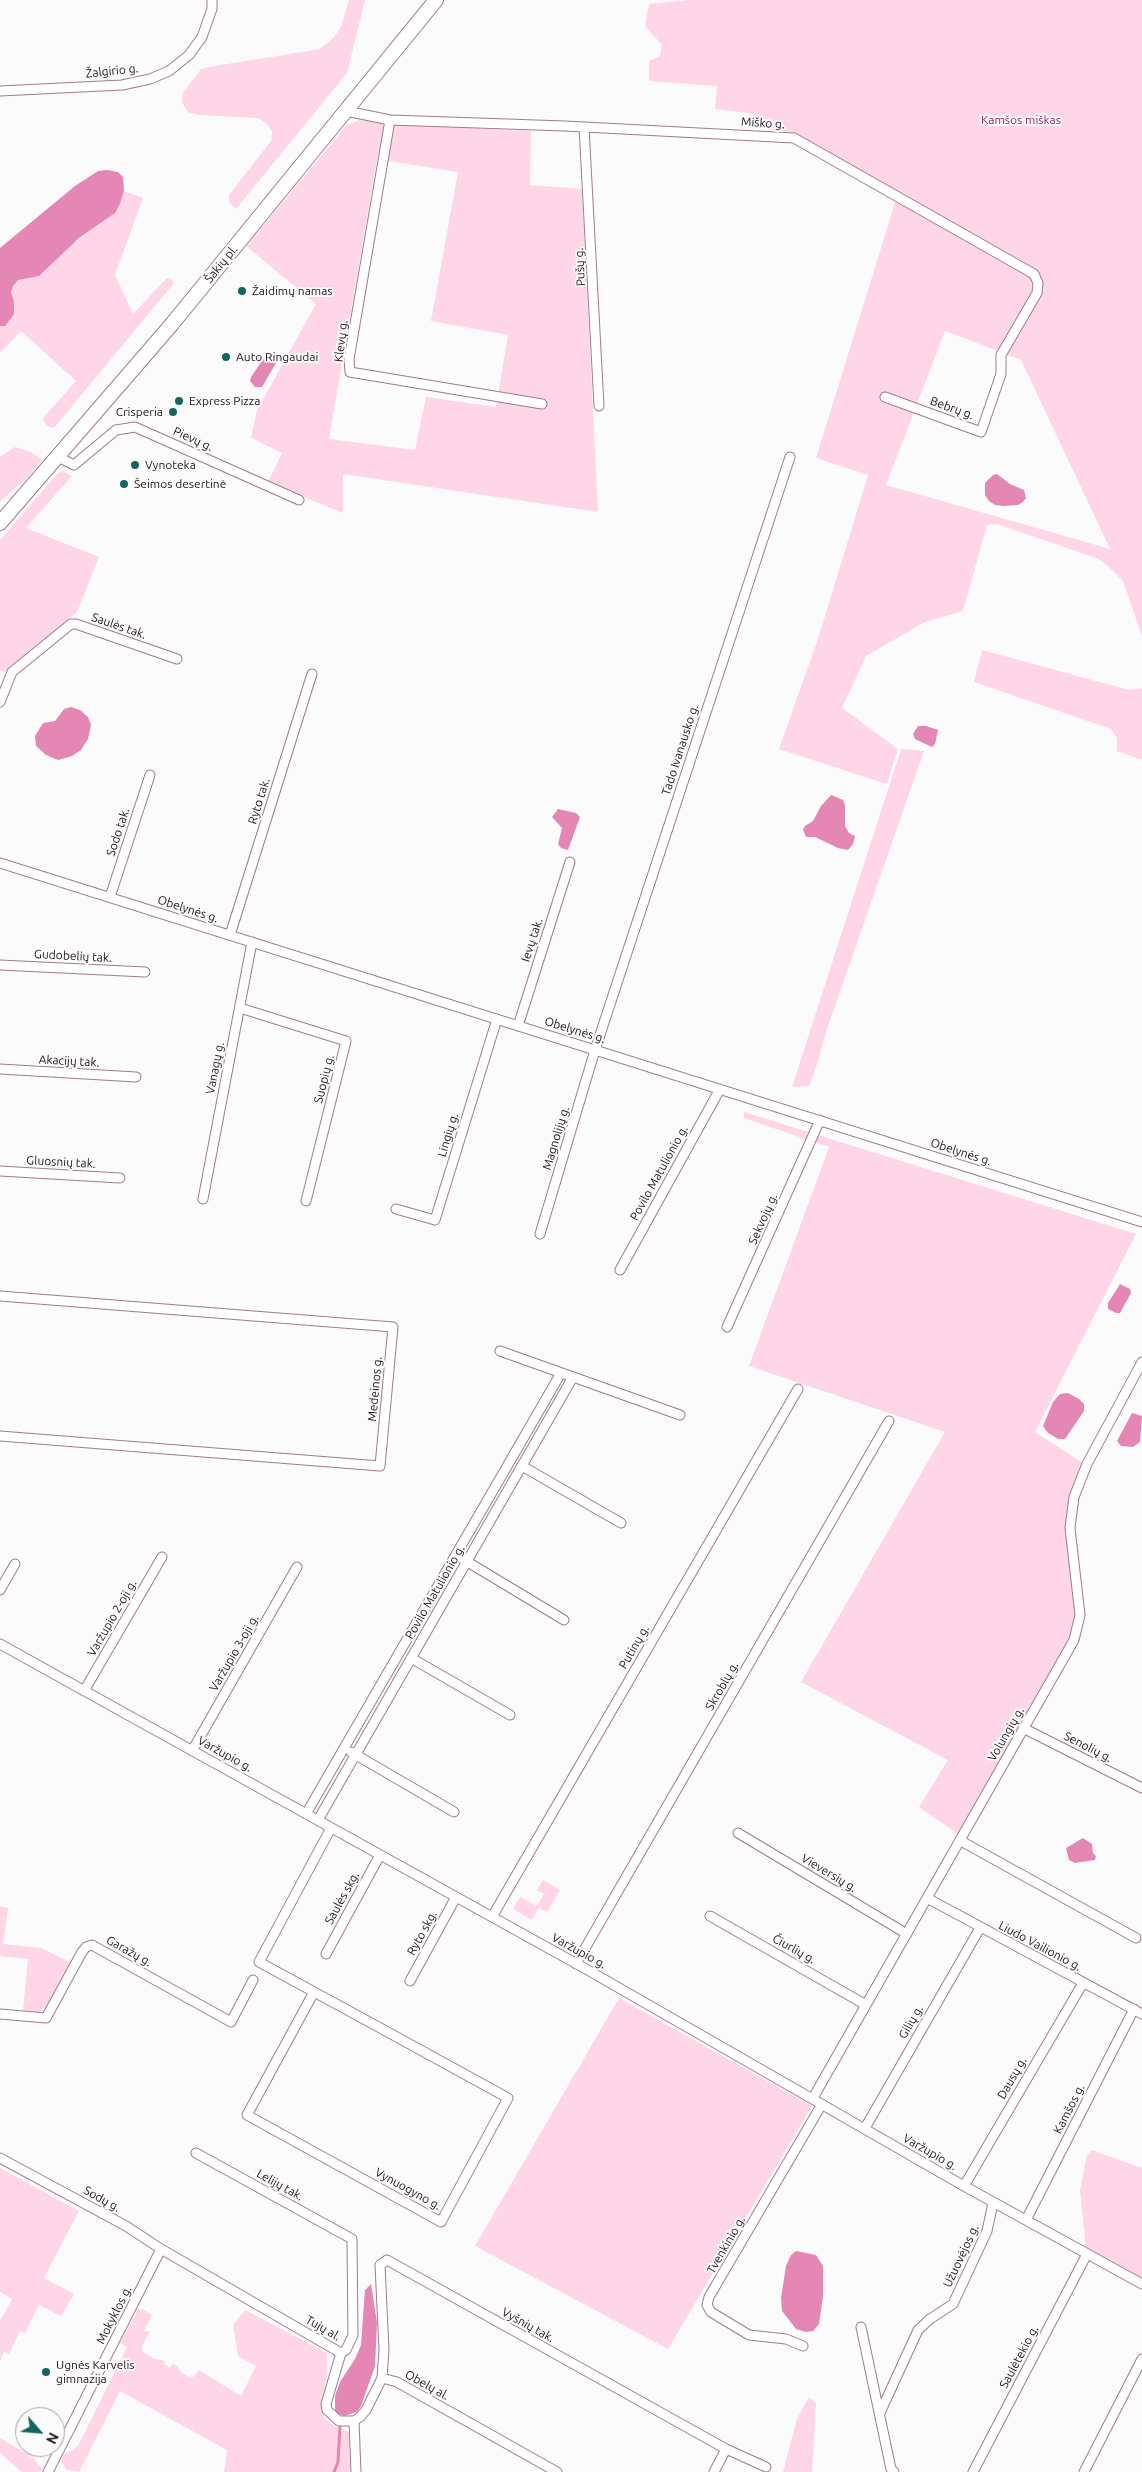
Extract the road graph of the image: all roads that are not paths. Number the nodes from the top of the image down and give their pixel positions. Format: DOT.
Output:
graph roads {
  1 [pos="212,0"];
  2 [pos="436,0"];
  3 [pos="0,91"];
  4 [pos="346,111"];
  5 [pos="390,120"];
  6 [pos="584,127"];
  7 [pos="1001,374"];
  8 [pos="885,397"];
  9 [pos="542,404"];
  10 [pos="599,406"];
  11 [pos="58,456"];
  12 [pos="790,457"];
  13 [pos="299,500"];
  14 [pos="0,523"];
  15 [pos="177,659"];
  16 [pos="312,674"];
  17 [pos="0,702"];
  18 [pos="150,775"];
  19 [pos="570,862"];
  20 [pos="0,863"];
  21 [pos="110,897"];
  22 [pos="230,935"];
  23 [pos="252,942"];
  24 [pos="0,965"];
  25 [pos="146,972"];
  26 [pos="240,1008"];
  27 [pos="497,1019"];
  28 [pos="518,1026"];
  29 [pos="595,1050"];
  30 [pos="0,1069"];
  31 [pos="136,1077"];
  32 [pos="720,1088"];
  33 [pos="820,1120"];
  34 [pos="0,1171"];
  35 [pos="120,1178"];
  36 [pos="203,1199"];
  37 [pos="306,1201"];
  38 [pos="396,1209"];
  39 [pos="1142,1222"];
  40 [pos="540,1234"];
  41 [pos="620,1270"];
  42 [pos="0,1296"];
  43 [pos="727,1328"];
  44 [pos="500,1351"];
  45 [pos="1142,1362"];
  46 [pos="561,1373"];
  47 [pos="573,1377"];
  48 [pos="798,1389"];
  49 [pos="680,1415"];
  50 [pos="889,1421"];
  51 [pos="0,1436"];
  52 [pos="522,1466"];
  53 [pos="621,1523"];
  54 [pos="456,1555"];
  55 [pos="162,1557"];
  56 [pos="467,1561"];
  57 [pos="15,1564"];
  58 [pos="298,1567"];
  59 [pos="0,1590"];
  60 [pos="564,1620"];
  61 [pos="0,1644"];
  62 [pos="411,1658"];
  63 [pos="84,1691"];
  64 [pos="510,1715"];
  65 [pos="1024,1728"];
  66 [pos="345,1748"];
  67 [pos="192,1751"];
  68 [pos="356,1754"];
  69 [pos="1142,1788"];
  70 [pos="454,1812"];
  71 [pos="306,1814"];
  72 [pos="318,1820"];
  73 [pos="331,1828"];
  74 [pos="738,1833"];
  75 [pos="960,1841"];
  76 [pos="380,1855"];
  77 [pos="456,1897"];
  78 [pos="927,1898"];
  79 [pos="710,1916"];
  80 [pos="492,1917"];
  81 [pos="980,1928"];
  82 [pos="907,1934"];
  83 [pos="1136,1938"];
  84 [pos="326,1954"];
  85 [pos="576,1964"];
  86 [pos="253,1980"];
  87 [pos="410,1980"];
  88 [pos="1083,1983"];
  89 [pos="314,1992"];
  90 [pos="866,2004"];
  91 [pos="1138,2012"];
  92 [pos="0,2014"];
  93 [pos="813,2098"];
  94 [pos="822,2104"];
  95 [pos="864,2128"];
  96 [pos="196,2153"];
  97 [pos="0,2158"];
  98 [pos="964,2186"];
  99 [pos="994,2203"];
  100 [pos="1026,2220"];
  101 [pos="352,2239"];
  102 [pos="160,2250"];
  103 [pos="1087,2254"];
  104 [pos="190,2265"];
  105 [pos="1142,2284"];
  106 [pos="861,2327"];
  107 [pos="803,2346"];
  108 [pos="341,2353"];
  109 [pos="1142,2359"];
  110 [pos="382,2378"];
  111 [pos="880,2413"];
  112 [pos="354,2421"];
  113 [pos="726,2449"];
  114 [pos="766,2468"];
  115 [pos="48,2472"];
  116 [pos="356,2472"];
  117 [pos="557,2472"];
  118 [pos="714,2472"];
  119 [pos="894,2472"];
  120 [pos="973,2472"];
  121 [pos="1084,2472"];
  1 -- 3 [label="street, Žalgirio g."];
  2 -- 4 [label="main road, Šakių pl."];
  4 -- 5 [label="street, Miško g."];
  4 -- 11 [label="main road, Šakių pl."];
  5 -- 6 [label="street, Miško g."];
  5 -- 9 [label="street, Klevų g."];
  6 -- 7 [label="street, Miško g."];
  6 -- 10 [label="street, Pušų g."];
  7 -- 8 [label="street, Bebrų g."];
  11 -- 13 [label="street, Pievų g."];
  11 -- 14 [label="main road, Šakių pl."];
  12 -- 29 [label="street, Tado Ivanausko g."];
  15 -- 17 [label="street, Saulės tak."];
  16 -- 22 [label="street, Ryto tak."];
  18 -- 21 [label="street, Sodo tak."];
  19 -- 28 [label="street, Ievų tak."];
  20 -- 21 [label="street, Obelynės g."];
  21 -- 22 [label="street, Obelynės g."];
  22 -- 23 [label="street, Obelynės g."];
  23 -- 26 [label="street, Vanagų g."];
  23 -- 27 [label="street, Obelynės g."];
  24 -- 25 [label="street, Gudobelių tak."];
  26 -- 36 [label="street, Vanagų g."];
  26 -- 37 [label="street, Suopių g."];
  27 -- 28 [label="street, Obelynės g."];
  27 -- 38 [label="street, Lingių g."];
  28 -- 29 [label="street, Obelynės g."];
  29 -- 32 [label="street, Obelynės g."];
  29 -- 40 [label="street, Magnolijų g."];
  30 -- 31 [label="street, Akacijų tak."];
  32 -- 33 [label="street, Obelynės g."];
  32 -- 41 [label="street, Povilo Matulionio g."];
  33 -- 39 [label="street, Obelynės g."];
  33 -- 43 [label="street, Sekvojų g."];
  34 -- 35 [label="street, Gluosnių tak."];
  42 -- 51 [label="street, Medeinos g."];
  44 -- 46 [label="street"];
  45 -- 65 [label="street, Volungių g."];
  46 -- 47 [label="street"];
  46 -- 54 [label="street, Povilo Matulionio g."];
  47 -- 49 [label="street"];
  47 -- 52 [label="street, Povilo Matulionio g."];
  48 -- 80 [label="street, Putinų g."];
  50 -- 85 [label="street, Skroblų g."];
  52 -- 53 [label="street"];
  52 -- 56 [label="street, Povilo Matulionio g."];
  54 -- 56 [label="street"];
  54 -- 66 [label="street, Povilo Matulionio g."];
  55 -- 63 [label="street, Varžupio 2-oji g."];
  56 -- 60 [label="street"];
  56 -- 62 [label="street, Povilo Matulionio g."];
  57 -- 59 [label="street"];
  58 -- 67 [label="street, Varžupio 3-oji g."];
  61 -- 63 [label="street, Varžupio g."];
  62 -- 64 [label="street"];
  62 -- 68 [label="street, Povilo Matulionio g."];
  63 -- 67 [label="street, Varžupio g."];
  65 -- 69 [label="street, Senolių g."];
  65 -- 75 [label="street, Volungių g."];
  66 -- 68 [label="street"];
  66 -- 71 [label="street, Povilo Matulionio g."];
  67 -- 71 [label="street, Varžupio g."];
  68 -- 70 [label="street"];
  68 -- 72 [label="street, Povilo Matulionio g."];
  71 -- 72 [label="street, Varžupio g."];
  72 -- 73 [label="street, Varžupio g."];
  73 -- 76 [label="street, Varžupio g."];
  73 -- 89 [label="street, Vynuogyno g."];
  74 -- 82 [label="street, Vieversių g."];
  75 -- 78 [label="street, Volungių g."];
  75 -- 83 [label="street"];
  76 -- 77 [label="street, Varžupio g."];
  76 -- 84 [label="street, Saulės skg."];
  77 -- 80 [label="street, Varžupio g."];
  77 -- 87 [label="street, Ryto skg."];
  78 -- 81 [label="street, Liudo Vailionio g."];
  78 -- 82 [label="street, Volungių g."];
  79 -- 90 [label="street, Čiurlių g."];
  80 -- 85 [label="street, Varžupio g."];
  81 -- 88 [label="street, Liudo Vailionio g."];
  81 -- 95 [label="street, Gilių g."];
  82 -- 90 [label="street, Volungių g."];
  85 -- 93 [label="street, Varžupio g."];
  86 -- 92 [label="street, Garažų g."];
  88 -- 91 [label="street, Liudo Vailionio g."];
  88 -- 98 [label="street, Dausų g."];
  89 -- 89 [label="street, Vynuogyno g."];
  90 -- 93 [label="street, Volungių g."];
  91 -- 100 [label="street, Kamšos g."];
  93 -- 94 [label="street, Varžupio g."];
  94 -- 95 [label="street, Varžupio g."];
  94 -- 107 [label="street, Tvenkinio g."];
  95 -- 98 [label="street, Varžupio g."];
  96 -- 101 [label="street, Lelijų tak."];
  97 -- 102 [label="street, Sodų g."];
  98 -- 99 [label="street, Varžupio g."];
  99 -- 100 [label="street, Varžupio g."];
  99 -- 111 [label="street, Užuovėjos g."];
  100 -- 103 [label="street, Varžupio g."];
  101 -- 108 [label="street, Tujų al."];
  102 -- 104 [label="street, Sodų g."];
  102 -- 115 [label="street, Mokyklos g."];
  103 -- 105 [label="street, Varžupio g."];
  103 -- 120 [label="street, Saulėtekio g."];
  104 -- 108 [label="street, Tujų al."];
  106 -- 111 [label="street"];
  108 -- 112 [label="street"];
  109 -- 121 [label="street"];
  110 -- 112 [label="street"];
  110 -- 113 [label="street, Vyšnių tak."];
  110 -- 117 [label="street, Obelų al."];
  111 -- 119 [label="street"];
  112 -- 116 [label="street"];
  113 -- 114 [label="street, Vyšnių tak."];
  113 -- 118 [label="street"];
}
